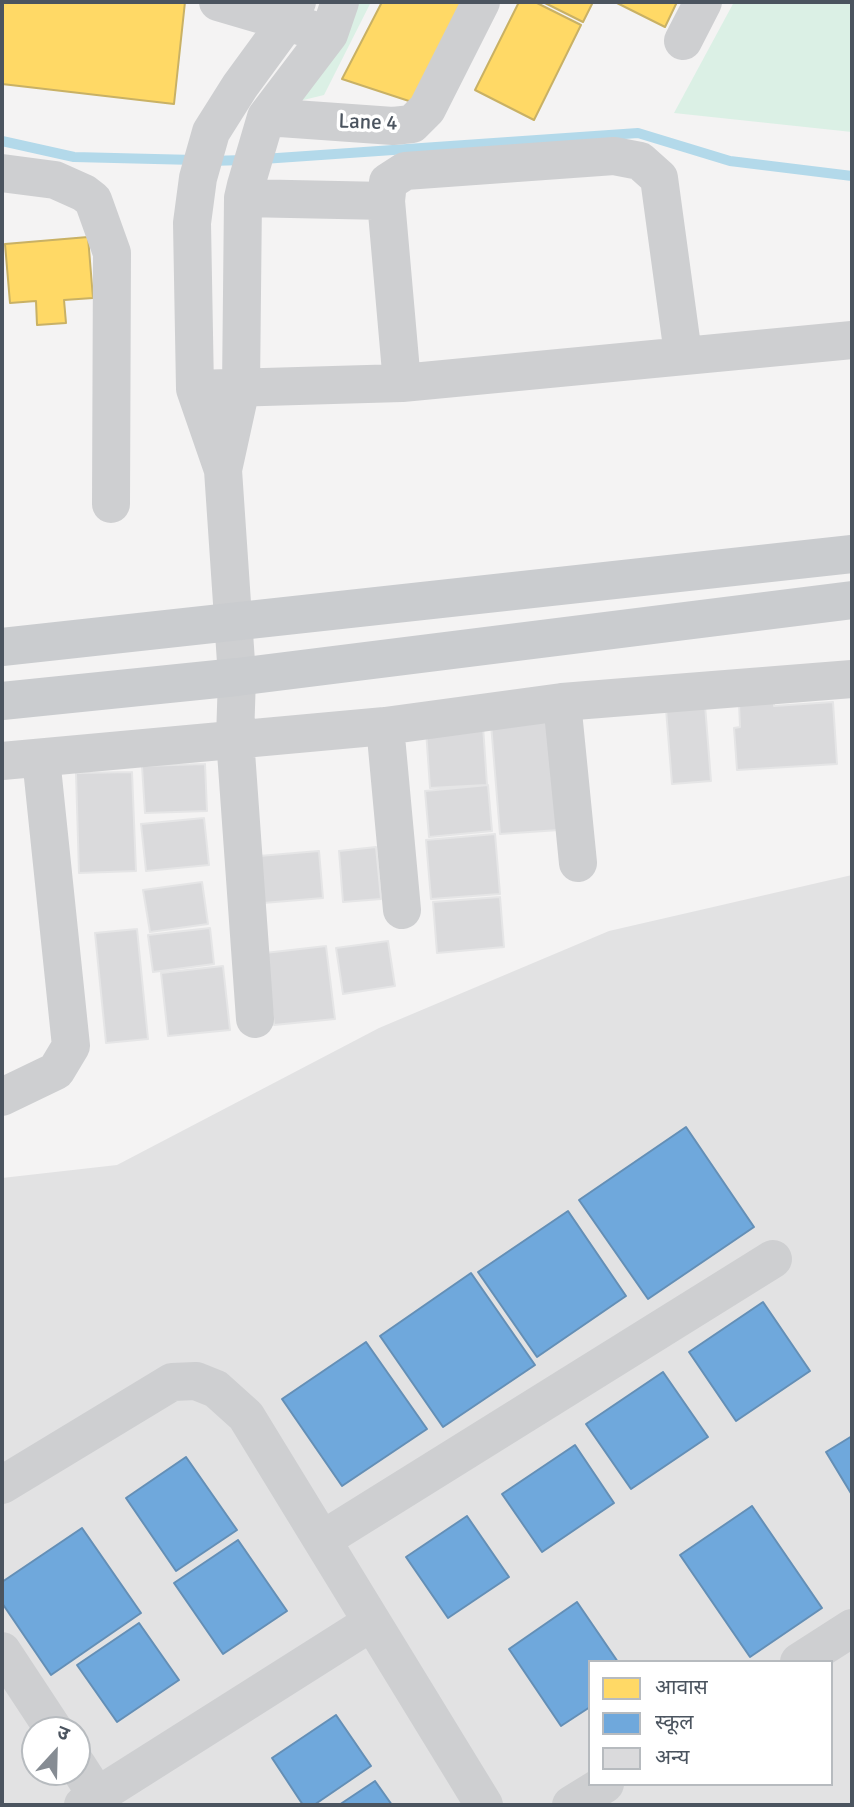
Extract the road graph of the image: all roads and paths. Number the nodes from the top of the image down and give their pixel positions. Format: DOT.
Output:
graph roads {
  1 [pos="218,2"];
  2 [pos="481,2"];
  3 [pos="703,2"];
  4 [pos="291,12"];
  5 [pos="334,18"];
  6 [pos="683,41"];
  7 [pos="262,129"];
  8 [pos="2,173"];
  9 [pos="245,191"];
  10 [pos="386,201"];
  11 [pos="852,340"];
  12 [pos="683,354"];
  13 [pos="402,383"];
  14 [pos="241,388"];
  15 [pos="195,389"];
  16 [pos="223,470"];
  17 [pos="111,504"];
  18 [pos="852,555"];
  19 [pos="852,600"];
  20 [pos="231,622"];
  21 [pos="2,647"];
  22 [pos="237,677"];
  23 [pos="852,679"];
  24 [pos="2,701"];
  25 [pos="562,702"];
  26 [pos="385,726"];
  27 [pos="235,738"];
  28 [pos="41,758"];
  29 [pos="2,761"];
  30 [pos="578,863"];
  31 [pos="402,910"];
  32 [pos="255,1019"];
  33 [pos="2,1097"];
  34 [pos="773,1259"];
  35 [pos="2,1485"];
  36 [pos="323,1540"];
  37 [pos="372,1622"];
  38 [pos="848,1641"];
  39 [pos="2,1651"];
  40 [pos="804,1660"];
  41 [pos="45,1716"];
  42 [pos="601,1786"];
  43 [pos="85,1795"];
  44 [pos="484,1805"];
  45 [pos="571,1805"];
  1 -- 4 [label="street"];
  2 -- 7 [label="street, Lane 4"];
  3 -- 6 [label="street"];
  4 -- 5 [label="street"];
  4 -- 15 [label="street"];
  5 -- 7 [label="street"];
  7 -- 9 [label="street"];
  8 -- 17 [label="street"];
  9 -- 10 [label="street"];
  9 -- 14 [label="street"];
  10 -- 12 [label="street"];
  10 -- 13 [label="street"];
  11 -- 12 [label="street"];
  12 -- 13 [label="street"];
  13 -- 14 [label="street"];
  14 -- 15 [label="street"];
  14 -- 16 [label="street"];
  15 -- 16 [label="street"];
  16 -- 20 [label="street"];
  18 -- 20 [label="main road"];
  19 -- 22 [label="main road"];
  20 -- 21 [label="main road"];
  20 -- 22 [label="street"];
  22 -- 24 [label="main road"];
  22 -- 27 [label="street"];
  23 -- 25 [label="street"];
  25 -- 26 [label="street"];
  25 -- 30 [label="street"];
  26 -- 27 [label="street"];
  26 -- 31 [label="street"];
  27 -- 28 [label="street"];
  27 -- 32 [label="street"];
  28 -- 29 [label="street"];
  28 -- 33 [label="street"];
  34 -- 36 [label="street"];
  35 -- 36 [label="street"];
  36 -- 37 [label="street"];
  37 -- 43 [label="street"];
  37 -- 44 [label="street"];
  38 -- 40 [label="street"];
  39 -- 41 [label="street"];
  42 -- 45 [label="street"];
}
